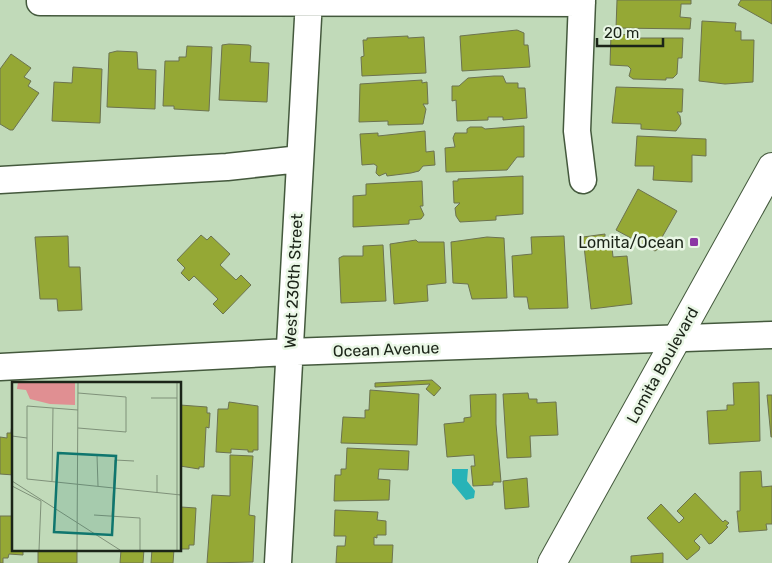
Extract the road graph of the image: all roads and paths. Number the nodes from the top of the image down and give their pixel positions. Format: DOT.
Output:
graph roads {
  1 [pos="40,0"];
  2 [pos="309,1"];
  3 [pos="582,2"];
  4 [pos="300,159"];
  5 [pos="772,167"];
  6 [pos="0,180"];
  7 [pos="583,180"];
  8 [pos="772,335"];
  9 [pos="677,338"];
  10 [pos="289,352"];
  11 [pos="0,367"];
  12 [pos="278,563"];
  13 [pos="552,563"];
  1 -- 2 [label="street"];
  2 -- 3 [label="street"];
  2 -- 4 [label="street, West 230th Street"];
  3 -- 7 [label="street"];
  4 -- 6 [label="street"];
  4 -- 10 [label="street, West 230th Street"];
  5 -- 9 [label="main road, Lomita Boulevard"];
  8 -- 9 [label="street, Ocean Avenue"];
  9 -- 10 [label="street, Ocean Avenue"];
  9 -- 13 [label="main road, Lomita Boulevard"];
  10 -- 11 [label="street, Ocean Avenue"];
  10 -- 12 [label="street, West 230th Street"];
}
